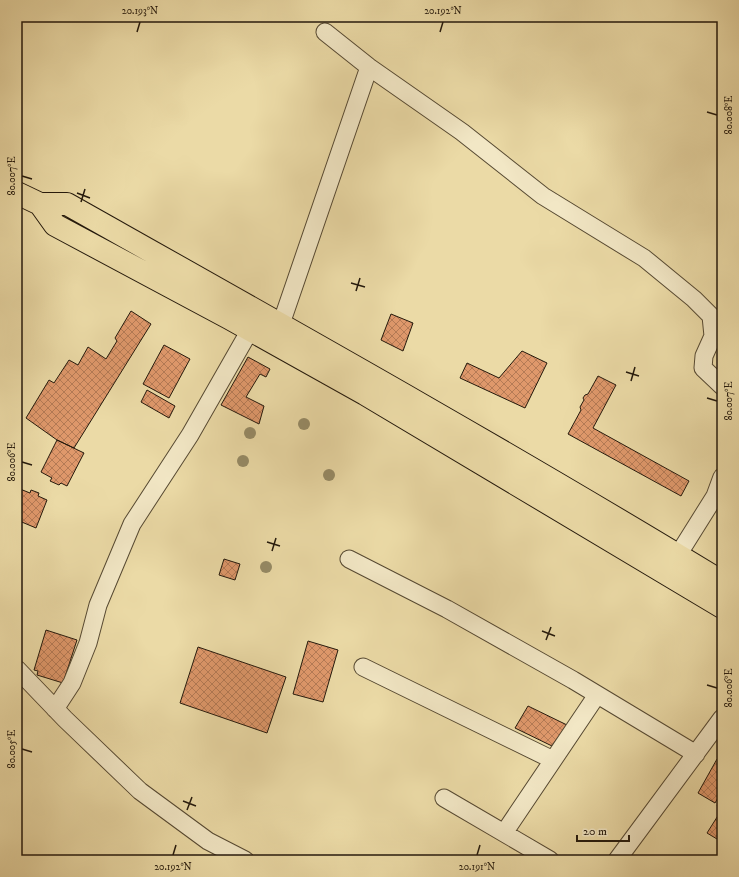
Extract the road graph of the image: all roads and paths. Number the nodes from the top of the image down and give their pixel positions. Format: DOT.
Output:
graph roads {
  1 [pos="325,32"];
  2 [pos="369,67"];
  3 [pos="17,193"];
  4 [pos="40,204"];
  5 [pos="281,324"];
  6 [pos="250,330"];
  7 [pos="722,386"];
  8 [pos="722,477"];
  9 [pos="678,555"];
  10 [pos="349,558"];
  11 [pos="722,582"];
  12 [pos="722,607"];
  13 [pos="363,667"];
  14 [pos="17,669"];
  15 [pos="597,694"];
  16 [pos="55,709"];
  17 [pos="722,718"];
  18 [pos="696,754"];
  19 [pos="553,760"];
  20 [pos="444,798"];
  21 [pos="504,833"];
  22 [pos="245,860"];
  23 [pos="550,860"];
  24 [pos="617,860"];
  1 -- 2 [label="street"];
  2 -- 5 [label="street"];
  2 -- 7 [label="street"];
  3 -- 4 [label="highway"];
  4 -- 5 [label="highway"];
  4 -- 6 [label="highway"];
  5 -- 9 [label="highway"];
  6 -- 12 [label="highway"];
  6 -- 16 [label="street"];
  8 -- 9 [label="street"];
  9 -- 11 [label="highway"];
  10 -- 15 [label="street"];
  13 -- 19 [label="street"];
  14 -- 16 [label="street"];
  15 -- 18 [label="street"];
  15 -- 19 [label="street"];
  16 -- 22 [label="street"];
  17 -- 18 [label="street"];
  18 -- 24 [label="street"];
  19 -- 21 [label="street"];
  20 -- 21 [label="street"];
  21 -- 23 [label="street"];
}
